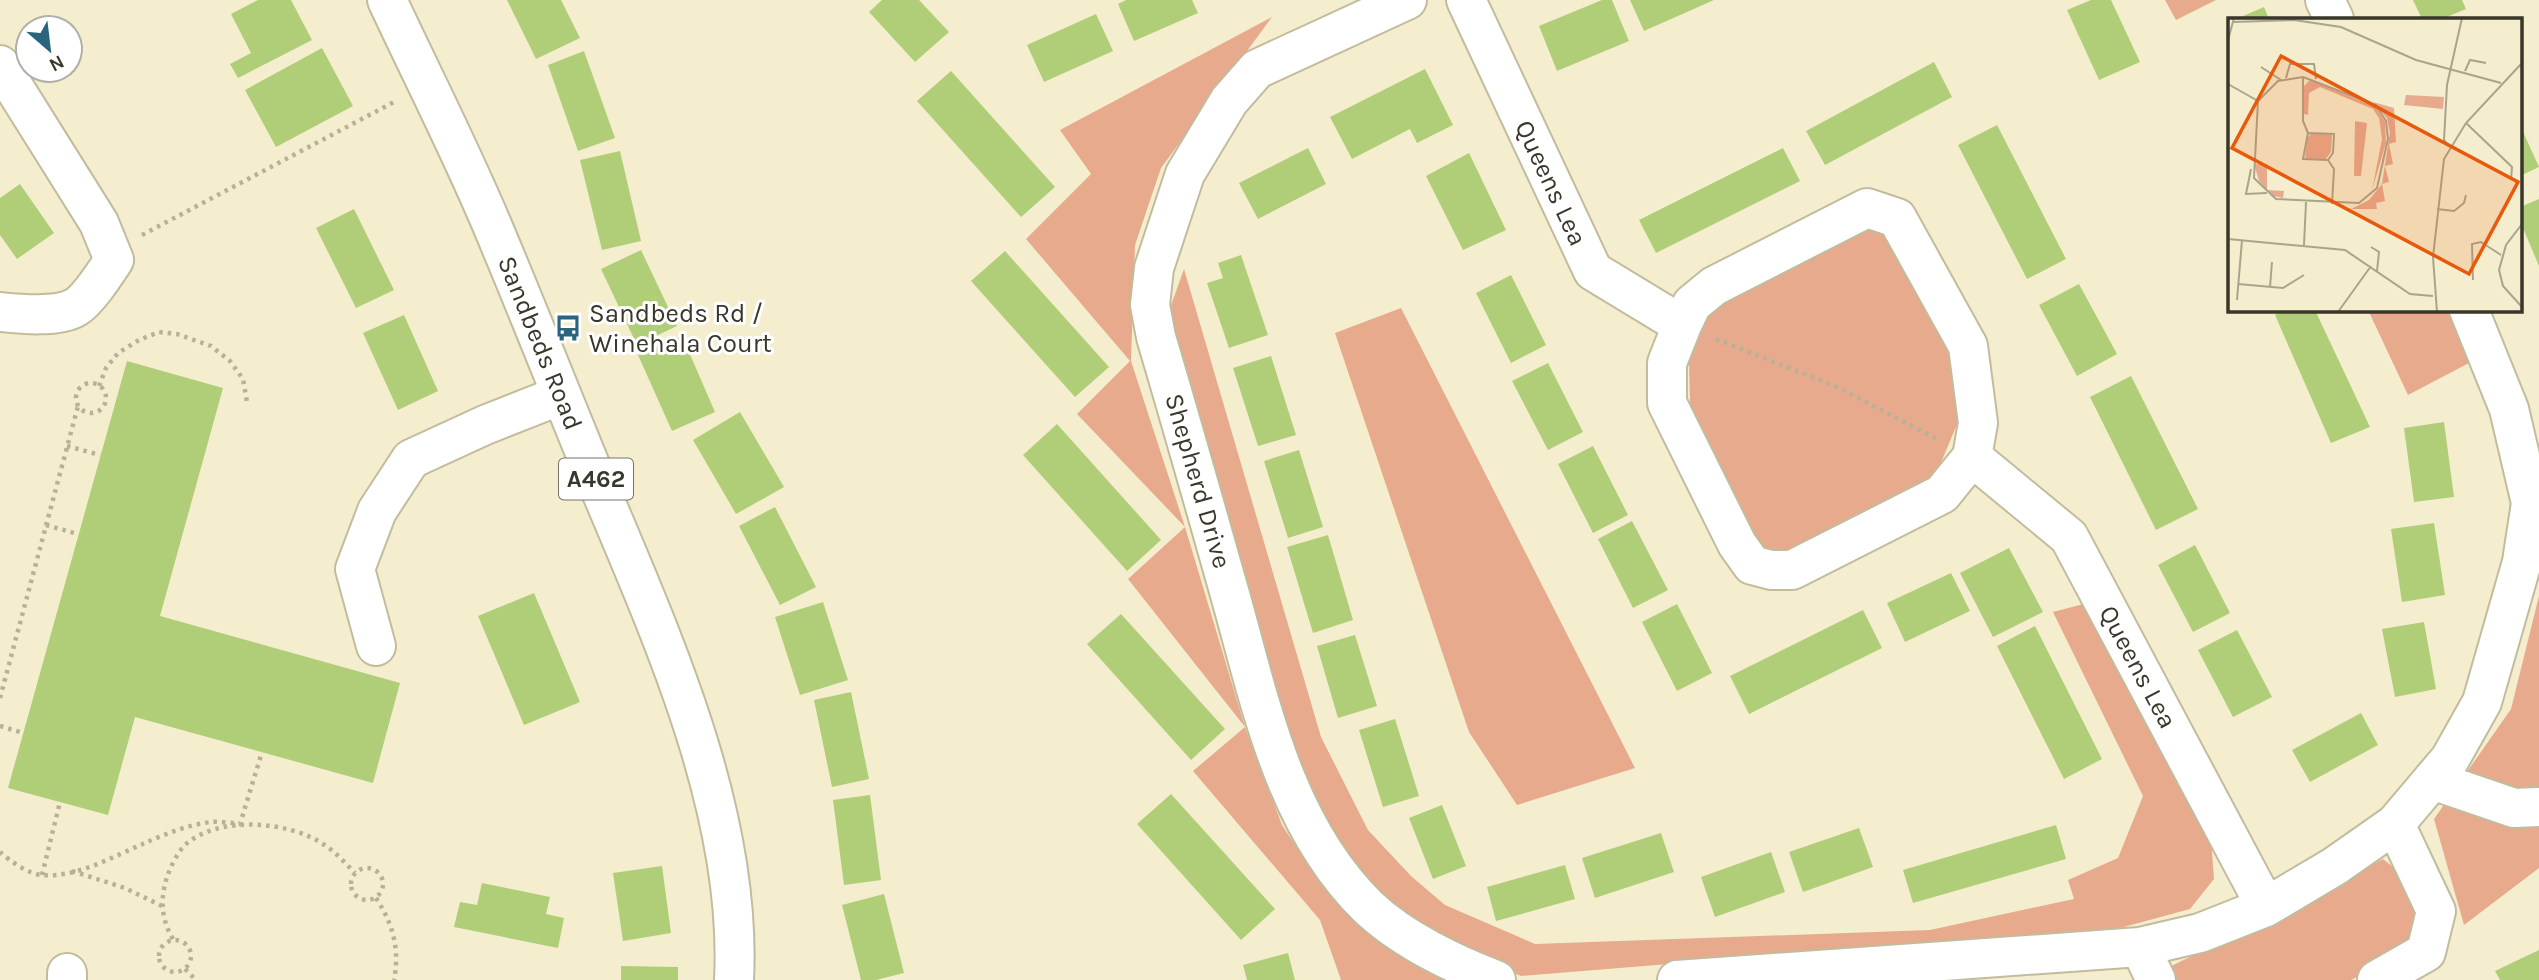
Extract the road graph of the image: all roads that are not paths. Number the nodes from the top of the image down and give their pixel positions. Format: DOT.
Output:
graph roads {
  1 [pos="387,0"];
  2 [pos="1408,0"];
  3 [pos="1466,0"];
  4 [pos="2325,0"];
  5 [pos="2334,18"];
  6 [pos="0,65"];
  7 [pos="0,312"];
  8 [pos="2470,312"];
  9 [pos="1682,325"];
  10 [pos="561,396"];
  11 [pos="1972,457"];
  12 [pos="2535,503"];
  13 [pos="376,646"];
  14 [pos="2432,780"];
  15 [pos="2539,807"];
  16 [pos="2395,824"];
  17 [pos="2266,907"];
  18 [pos="2148,963"];
  19 [pos="738,979"];
  20 [pos="1496,980"];
  21 [pos="1677,980"];
  22 [pos="2377,980"];
  1 -- 10 [label="street, Sandbeds Road / A462"];
  2 -- 20 [label="street, Shepherd Drive"];
  3 -- 9 [label="street, Queens Lea"];
  4 -- 5 [label="street"];
  6 -- 7 [label="street"];
  8 -- 12 [label="street"];
  9 -- 11 [label="street"];
  9 -- 11 [label="street"];
  10 -- 13 [label="street"];
  10 -- 19 [label="street, Sandbeds Road / A462"];
  11 -- 17 [label="street, Queens Lea"];
  12 -- 14 [label="street"];
  14 -- 15 [label="street"];
  14 -- 16 [label="street"];
  16 -- 17 [label="street"];
  16 -- 22 [label="street"];
  17 -- 18 [label="street"];
  18 -- 21 [label="street"];
}
